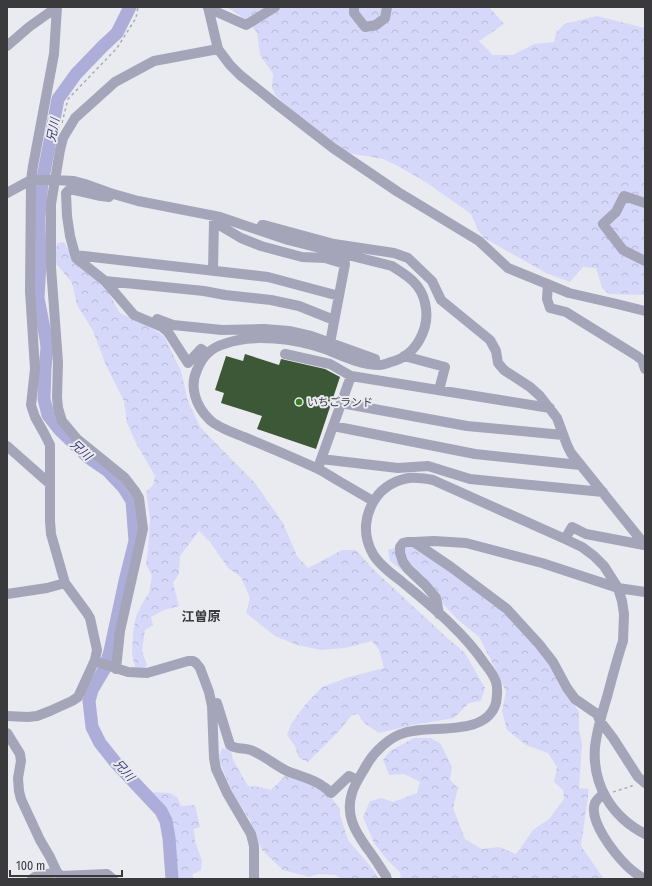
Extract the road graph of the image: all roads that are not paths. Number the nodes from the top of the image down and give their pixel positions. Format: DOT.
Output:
graph roads {
  1 [pos="57,7"];
  2 [pos="208,7"];
  3 [pos="276,7"];
  4 [pos="354,7"];
  5 [pos="387,7"];
  6 [pos="7,46"];
  7 [pos="218,49"];
  8 [pos="33,180"];
  9 [pos="55,180"];
  10 [pos="7,193"];
  11 [pos="138,201"];
  12 [pos="645,203"];
  13 [pos="214,219"];
  14 [pos="250,227"];
  15 [pos="75,255"];
  16 [pos="330,255"];
  17 [pos="645,260"];
  18 [pos="213,270"];
  19 [pos="105,282"];
  20 [pos="548,284"];
  21 [pos="339,296"];
  22 [pos="131,310"];
  23 [pos="645,311"];
  24 [pos="334,320"];
  25 [pos="330,343"];
  26 [pos="207,353"];
  27 [pos="285,354"];
  28 [pos="404,356"];
  29 [pos="375,364"];
  30 [pos="645,369"];
  31 [pos="351,376"];
  32 [pos="439,390"];
  33 [pos="341,403"];
  34 [pos="550,408"];
  35 [pos="333,426"];
  36 [pos="563,435"];
  37 [pos="7,446"];
  38 [pos="320,464"];
  39 [pos="580,465"];
  40 [pos="50,484"];
  41 [pos="603,492"];
  42 [pos="373,501"];
  43 [pos="565,539"];
  44 [pos="414,542"];
  45 [pos="645,545"];
  46 [pos="65,584"];
  47 [pos="618,588"];
  48 [pos="645,592"];
  49 [pos="7,594"];
  50 [pos="439,614"];
  51 [pos="98,662"];
  52 [pos="116,669"];
  53 [pos="212,704"];
  54 [pos="7,716"];
  55 [pos="600,721"];
  56 [pos="7,733"];
  57 [pos="643,779"];
  58 [pos="357,780"];
  59 [pos="603,794"];
  60 [pos="645,834"];
  61 [pos="57,872"];
  62 [pos="86,877"];
  63 [pos="32,879"];
  64 [pos="113,879"];
  65 [pos="254,879"];
  66 [pos="387,879"];
  67 [pos="644,879"];
  1 -- 6 [label="street"];
  1 -- 8 [label="street"];
  2 -- 3 [label="street"];
  2 -- 7 [label="street"];
  4 -- 5 [label="street"];
  7 -- 9 [label="street"];
  7 -- 20 [label="street"];
  8 -- 9 [label="street"];
  8 -- 10 [label="street"];
  8 -- 40 [label="street"];
  9 -- 11 [label="street"];
  9 -- 52 [label="street"];
  11 -- 13 [label="street"];
  11 -- 15 [label="street"];
  12 -- 17 [label="street"];
  13 -- 14 [label="street"];
  13 -- 16 [label="street"];
  13 -- 18 [label="street"];
  14 -- 16 [label="street"];
  14 -- 34 [label="street"];
  15 -- 18 [label="street"];
  15 -- 19 [label="street"];
  16 -- 21 [label="street"];
  16 -- 28 [label="street"];
  18 -- 21 [label="street"];
  19 -- 22 [label="street"];
  19 -- 24 [label="street"];
  20 -- 23 [label="street"];
  20 -- 30 [label="street"];
  21 -- 24 [label="street"];
  22 -- 25 [label="street"];
  22 -- 26 [label="street"];
  24 -- 25 [label="street"];
  25 -- 29 [label="street"];
  26 -- 29 [label="street"];
  26 -- 38 [label="street"];
  27 -- 31 [label="street"];
  28 -- 29 [label="street"];
  28 -- 32 [label="street"];
  31 -- 32 [label="street"];
  31 -- 33 [label="street"];
  32 -- 34 [label="street"];
  33 -- 35 [label="street"];
  33 -- 36 [label="street"];
  34 -- 36 [label="street"];
  35 -- 38 [label="street"];
  35 -- 39 [label="street"];
  36 -- 39 [label="street"];
  37 -- 40 [label="street"];
  38 -- 41 [label="street"];
  38 -- 42 [label="street"];
  39 -- 41 [label="street"];
  40 -- 46 [label="street"];
  41 -- 45 [label="street"];
  42 -- 43 [label="street"];
  42 -- 50 [label="street"];
  43 -- 45 [label="street"];
  43 -- 47 [label="street"];
  44 -- 47 [label="street"];
  44 -- 50 [label="street"];
  44 -- 55 [label="street"];
  46 -- 49 [label="street"];
  46 -- 51 [label="street"];
  47 -- 48 [label="street"];
  47 -- 55 [label="street"];
  50 -- 58 [label="street"];
  51 -- 52 [label="street"];
  51 -- 54 [label="street"];
  52 -- 53 [label="street"];
  53 -- 58 [label="street"];
  53 -- 65 [label="street"];
  55 -- 57 [label="street"];
  55 -- 59 [label="street"];
  56 -- 61 [label="street"];
  58 -- 66 [label="street"];
  59 -- 60 [label="street"];
  59 -- 67 [label="street"];
  61 -- 62 [label="street"];
  61 -- 63 [label="street"];
  62 -- 64 [label="street"];
}
